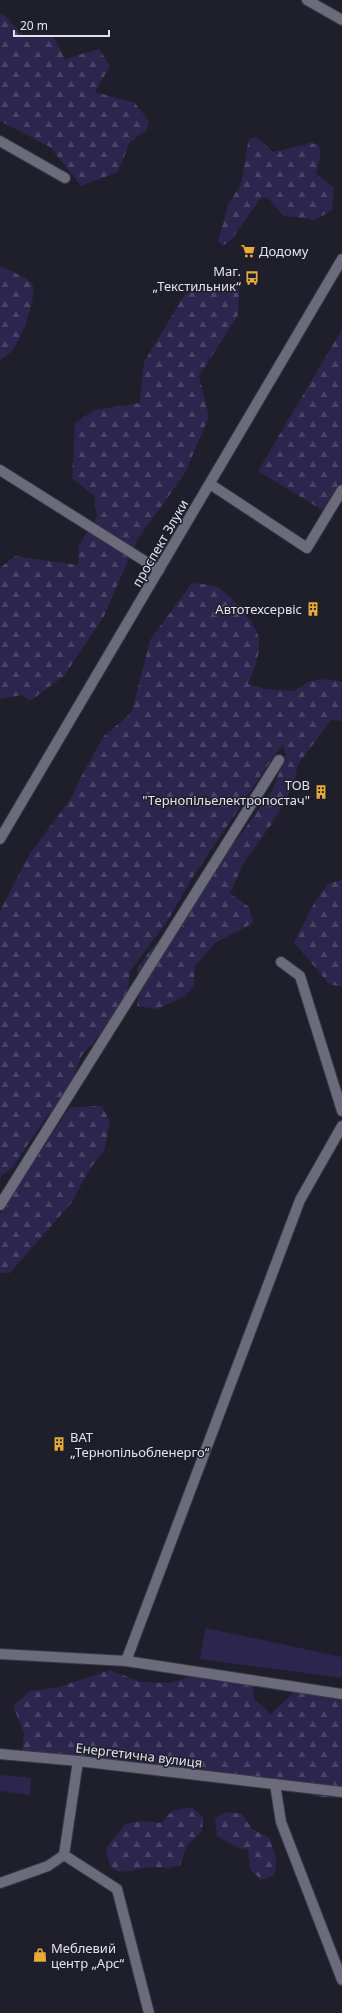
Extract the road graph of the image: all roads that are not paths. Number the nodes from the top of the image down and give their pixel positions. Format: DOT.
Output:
graph roads {
  1 [pos="307,0"];
  2 [pos="342,20"];
  3 [pos="0,141"];
  4 [pos="65,178"];
  5 [pos="342,259"];
  6 [pos="0,470"];
  7 [pos="210,484"];
  8 [pos="342,490"];
  9 [pos="159,570"];
  10 [pos="279,760"];
  11 [pos="0,839"];
  12 [pos="281,962"];
  13 [pos="342,1111"];
  14 [pos="342,1126"];
  15 [pos="0,1205"];
  16 [pos="0,1654"];
  17 [pos="126,1662"];
  18 [pos="342,1694"];
  19 [pos="0,1754"];
  20 [pos="78,1761"];
  21 [pos="275,1784"];
  22 [pos="342,1792"];
  23 [pos="64,1855"];
  24 [pos="0,1884"];
  25 [pos="342,1980"];
  26 [pos="149,2013"];
  1 -- 2 [label="main road"];
  3 -- 4 [label="main road"];
  5 -- 7 [label="main road, проспект Злуки"];
  6 -- 9 [label="main road"];
  7 -- 8 [label="main road"];
  7 -- 9 [label="main road, проспект Злуки"];
  9 -- 11 [label="main road, проспект Злуки"];
  10 -- 15 [label="main road"];
  12 -- 13 [label="main road"];
  14 -- 17 [label="main road"];
  16 -- 17 [label="main road"];
  17 -- 18 [label="main road"];
  19 -- 20 [label="main road, Енергетична вулиця"];
  20 -- 21 [label="main road, Енергетична вулиця"];
  20 -- 23 [label="main road"];
  21 -- 22 [label="main road, Енергетична вулиця"];
  21 -- 25 [label="main road"];
  23 -- 24 [label="main road"];
  23 -- 26 [label="main road"];
}
